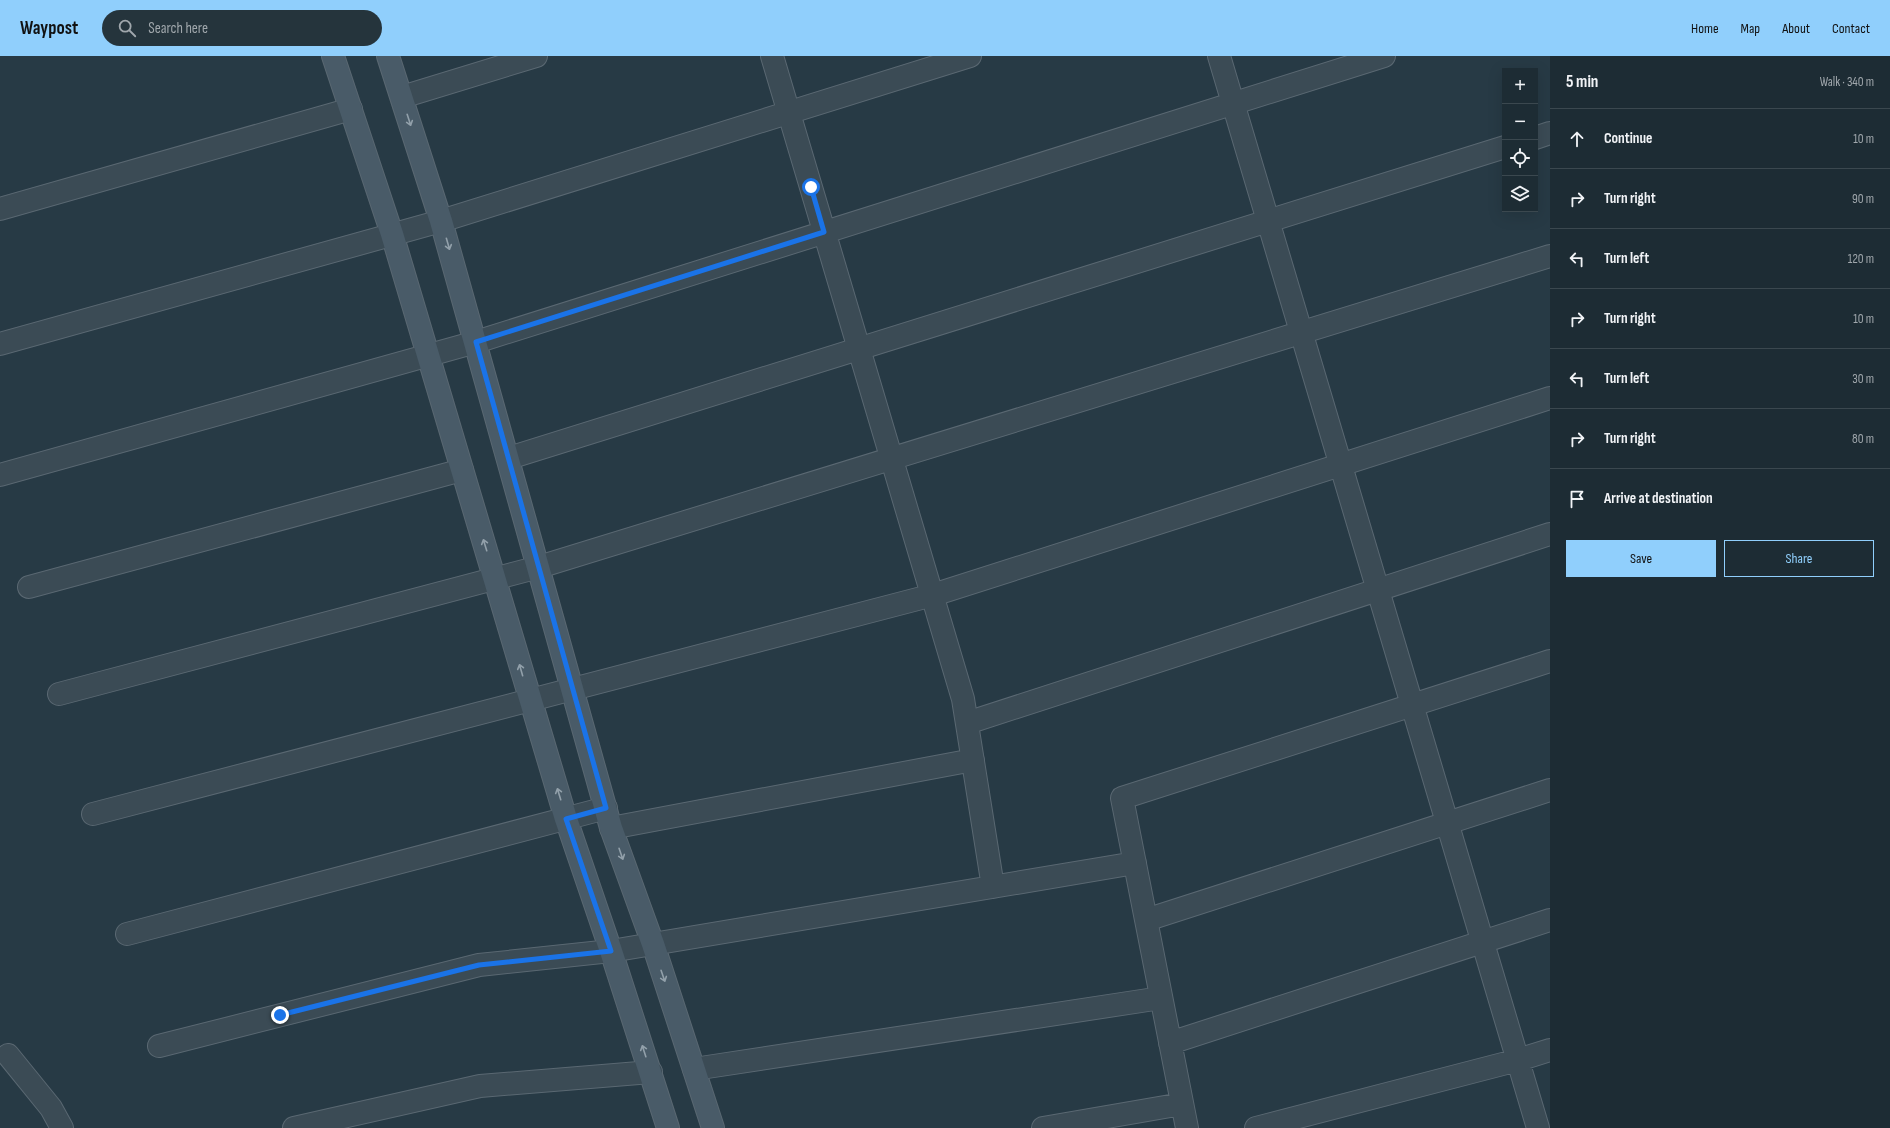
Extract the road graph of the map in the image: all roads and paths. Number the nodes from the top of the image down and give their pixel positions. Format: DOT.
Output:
graph roads {
  1 [pos="332,56"];
  2 [pos="388,56"];
  3 [pos="536,56"];
  4 [pos="772,56"];
  5 [pos="970,56"];
  6 [pos="1219,56"];
  7 [pos="1384,56"];
  8 [pos="402,97"];
  9 [pos="1233,104"];
  10 [pos="351,109"];
  11 [pos="789,112"];
  12 [pos="1550,133"];
  13 [pos="1538,137"];
  14 [pos="1502,148"];
  15 [pos="0,209"];
  16 [pos="441,221"];
  17 [pos="1268,221"];
  18 [pos="824,232"];
  19 [pos="392,234"];
  20 [pos="1550,256"];
  21 [pos="1301,332"];
  22 [pos="476,342"];
  23 [pos="0,344"];
  24 [pos="859,349"];
  25 [pos="428,354"];
  26 [pos="1550,398"];
  27 [pos="508,458"];
  28 [pos="892,458"];
  29 [pos="1340,465"];
  30 [pos="462,470"];
  31 [pos="0,475"];
  32 [pos="1550,534"];
  33 [pos="538,567"];
  34 [pos="495,578"];
  35 [pos="29,587"];
  36 [pos="1378,590"];
  37 [pos="933,595"];
  38 [pos="1550,661"];
  39 [pos="572,691"];
  40 [pos="60,694"];
  41 [pos="530,701"];
  42 [pos="1412,705"];
  43 [pos="967,723"];
  44 [pos="973,760"];
  45 [pos="1550,790"];
  46 [pos="93,814"];
  47 [pos="609,818"];
  48 [pos="566,819"];
  49 [pos="1447,823"];
  50 [pos="1135,863"];
  51 [pos="993,887"];
  52 [pos="1146,920"];
  53 [pos="1550,920"];
  54 [pos="127,934"];
  55 [pos="1482,941"];
  56 [pos="652,944"];
  57 [pos="611,951"];
  58 [pos="1161,998"];
  59 [pos="1170,1042"];
  60 [pos="159,1046"];
  61 [pos="1550,1050"];
  62 [pos="8,1055"];
  63 [pos="1518,1060"];
  64 [pos="694,1069"];
  65 [pos="651,1072"];
  66 [pos="1182,1104"];
  67 [pos="62,1128"];
  68 [pos="294,1128"];
  69 [pos="668,1128"];
  70 [pos="713,1128"];
  71 [pos="1043,1128"];
  72 [pos="1187,1128"];
  73 [pos="1256,1128"];
  74 [pos="1538,1128"];
  1 -- 10 [label="main road"];
  2 -- 8 [label="main road"];
  3 -- 8 [label="street"];
  4 -- 11 [label="street"];
  5 -- 11 [label="street"];
  6 -- 9 [label="street"];
  7 -- 9 [label="street"];
  8 -- 16 [label="main road, one-way"];
  9 -- 17 [label="street"];
  9 -- 18 [label="street"];
  10 -- 15 [label="street"];
  10 -- 19 [label="main road"];
  11 -- 16 [label="street"];
  11 -- 18 [label="street"];
  12 -- 13 [label="street"];
  14 -- 17 [label="street"];
  16 -- 19 [label="street"];
  16 -- 22 [label="main road, one-way"];
  17 -- 21 [label="street"];
  17 -- 24 [label="street"];
  18 -- 22 [label="street"];
  18 -- 24 [label="street"];
  19 -- 23 [label="street"];
  19 -- 25 [label="main road"];
  20 -- 21 [label="street"];
  21 -- 28 [label="street"];
  21 -- 29 [label="street"];
  22 -- 25 [label="street"];
  22 -- 27 [label="main road"];
  24 -- 27 [label="street"];
  24 -- 28 [label="street"];
  25 -- 30 [label="main road"];
  25 -- 31 [label="street"];
  26 -- 29 [label="street"];
  27 -- 33 [label="main road"];
  28 -- 33 [label="street"];
  28 -- 37 [label="street"];
  29 -- 36 [label="street"];
  29 -- 37 [label="street"];
  34 -- 30 [label="main road, one-way"];
  30 -- 35 [label="street"];
  32 -- 36 [label="street"];
  33 -- 34 [label="street"];
  33 -- 39 [label="main road"];
  34 -- 40 [label="street"];
  41 -- 34 [label="main road, one-way"];
  36 -- 42 [label="street"];
  36 -- 43 [label="street"];
  37 -- 39 [label="street"];
  37 -- 43 [label="street"];
  38 -- 42 [label="street"];
  39 -- 41 [label="street"];
  39 -- 47 [label="main road"];
  41 -- 46 [label="street"];
  48 -- 41 [label="main road, one-way"];
  42 -- 49 [label="street"];
  42 -- 50 [label="street"];
  43 -- 44 [label="street"];
  44 -- 47 [label="street"];
  44 -- 51 [label="street"];
  45 -- 49 [label="street"];
  47 -- 48 [label="street"];
  47 -- 56 [label="main road, one-way"];
  48 -- 54 [label="street"];
  48 -- 57 [label="main road"];
  49 -- 52 [label="street"];
  49 -- 55 [label="street"];
  50 -- 51 [label="street"];
  50 -- 52 [label="street"];
  51 -- 56 [label="street"];
  52 -- 58 [label="street"];
  53 -- 55 [label="street"];
  55 -- 59 [label="street"];
  55 -- 63 [label="street"];
  56 -- 57 [label="street"];
  56 -- 64 [label="main road, one-way"];
  57 -- 60 [label="street"];
  65 -- 57 [label="main road, one-way"];
  58 -- 59 [label="street"];
  58 -- 64 [label="street"];
  59 -- 66 [label="street"];
  61 -- 63 [label="street"];
  62 -- 67 [label="street"];
  63 -- 73 [label="street"];
  63 -- 74 [label="street"];
  64 -- 70 [label="main road"];
  65 -- 68 [label="street"];
  65 -- 69 [label="main road"];
  66 -- 71 [label="street"];
  66 -- 72 [label="street"];
}
